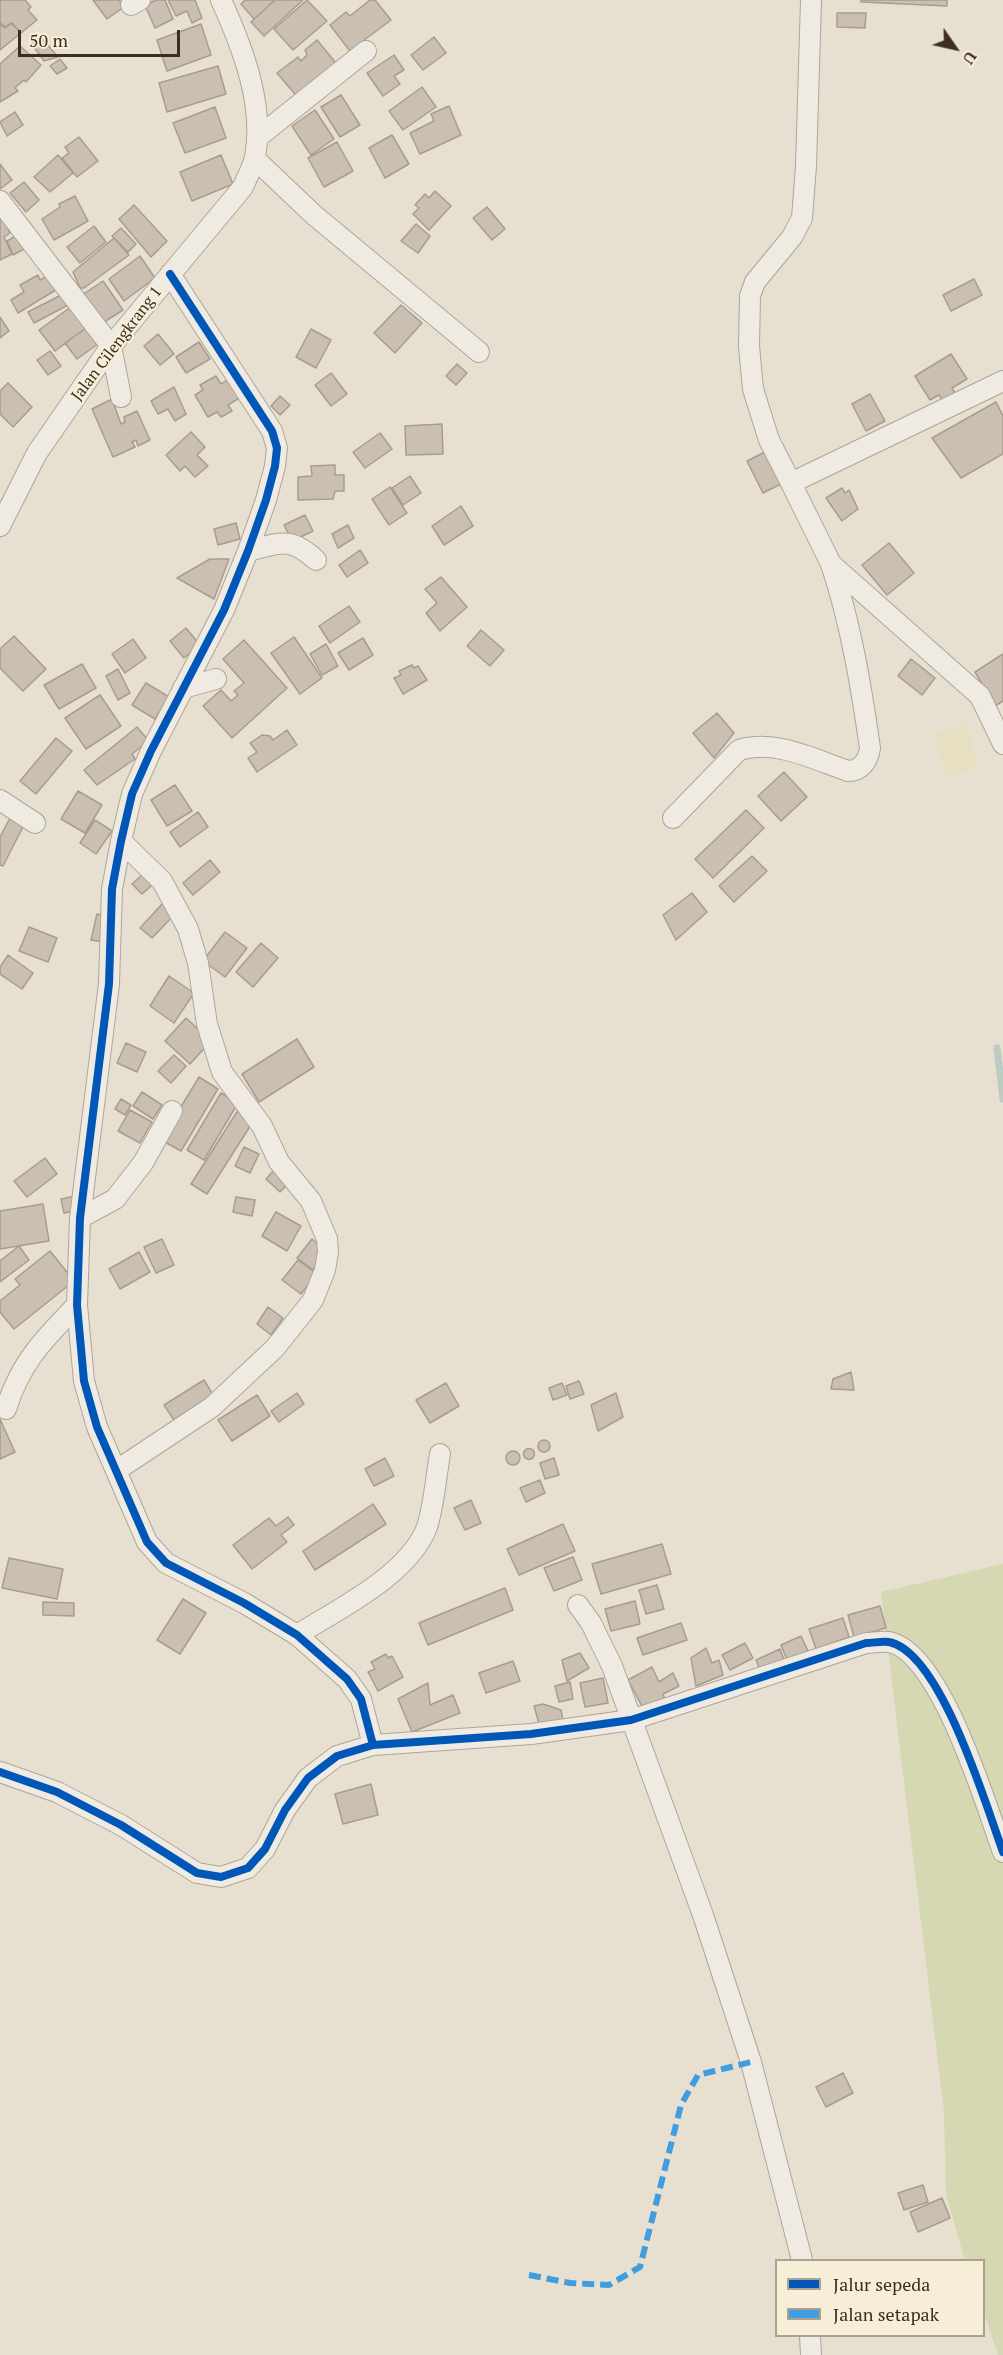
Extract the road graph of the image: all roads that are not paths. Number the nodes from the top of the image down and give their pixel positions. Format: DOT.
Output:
graph roads {
  1 [pos="221,0"];
  2 [pos="811,0"];
  3 [pos="366,51"];
  4 [pos="258,138"];
  5 [pos="255,159"];
  6 [pos="0,201"];
  7 [pos="170,274"];
  8 [pos="111,346"];
  9 [pos="479,352"];
  10 [pos="1003,381"];
  11 [pos="121,397"];
  12 [pos="791,483"];
  13 [pos="0,526"];
  14 [pos="248,551"];
  15 [pos="316,560"];
  16 [pos="831,564"];
  17 [pos="216,679"];
  18 [pos="183,688"];
  19 [pos="1003,744"];
  20 [pos="0,800"];
  21 [pos="673,819"];
  22 [pos="35,823"];
  23 [pos="121,841"];
  24 [pos="172,1111"];
  25 [pos="80,1218"];
  26 [pos="77,1305"];
  27 [pos="6,1409"];
  28 [pos="440,1454"];
  29 [pos="117,1470"];
  30 [pos="578,1605"];
  31 [pos="297,1635"];
  32 [pos="631,1720"];
  33 [pos="373,1745"];
  34 [pos="0,1772"];
  35 [pos="1003,1852"];
  36 [pos="802,2259"];
  37 [pos="810,2337"];
  38 [pos="812,2355"];
  1 -- 4 [label="street, Jalan Cilengkrang 1"];
  2 -- 12 [label="street"];
  3 -- 4 [label="street"];
  4 -- 5 [label="street, Jalan Cilengkrang 1"];
  5 -- 7 [label="street, Jalan Cilengkrang 1"];
  5 -- 9 [label="street"];
  6 -- 8 [label="street"];
  7 -- 8 [label="street, Jalan Cilengkrang 1"];
  7 -- 14 [label="street"];
  8 -- 11 [label="street"];
  8 -- 13 [label="street, Jalan Cilengkrang 1"];
  10 -- 12 [label="street"];
  12 -- 16 [label="street"];
  14 -- 15 [label="street"];
  14 -- 18 [label="street"];
  16 -- 19 [label="street"];
  16 -- 21 [label="street"];
  17 -- 18 [label="street"];
  18 -- 23 [label="street"];
  20 -- 22 [label="street"];
  23 -- 25 [label="street"];
  23 -- 29 [label="street"];
  24 -- 25 [label="street"];
  25 -- 26 [label="street"];
  26 -- 27 [label="street"];
  26 -- 29 [label="street"];
  28 -- 31 [label="street"];
  29 -- 31 [label="street"];
  30 -- 32 [label="street"];
  31 -- 33 [label="street"];
  32 -- 33 [label="street"];
  32 -- 35 [label="street"];
  32 -- 36 [label="street"];
  33 -- 34 [label="street"];
  37 -- 38 [label="street"];
}
